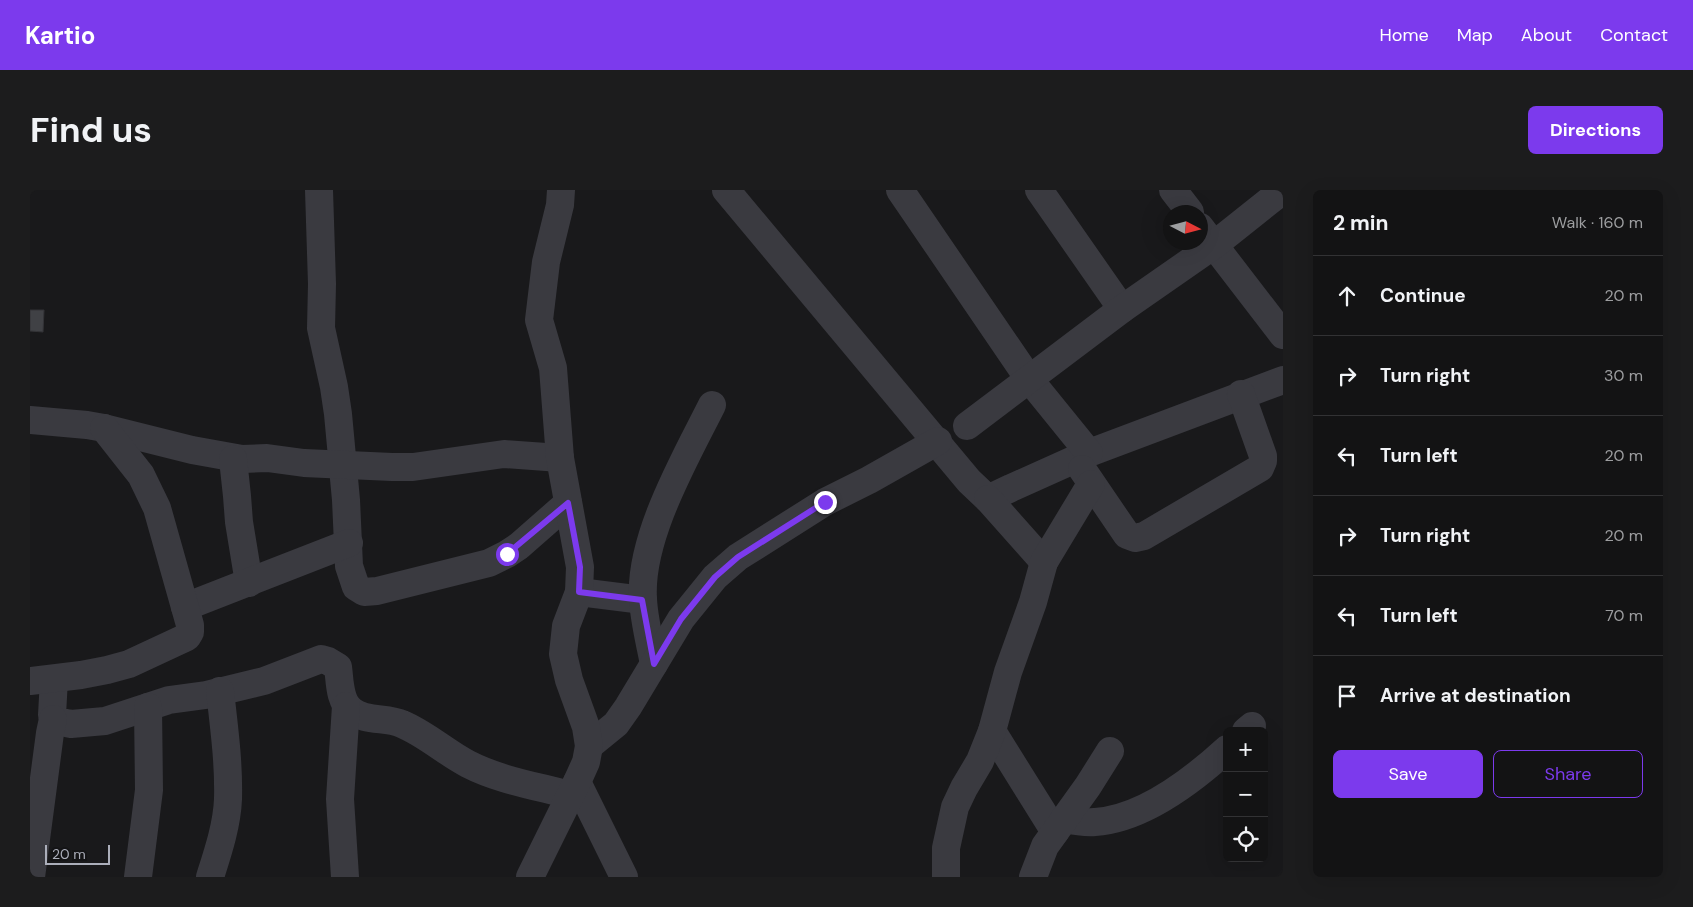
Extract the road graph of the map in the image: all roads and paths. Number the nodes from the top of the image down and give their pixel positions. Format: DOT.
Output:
graph roads {
  1 [pos="318,190"];
  2 [pos="560,190"];
  3 [pos="726,190"];
  4 [pos="900,190"];
  5 [pos="1039,190"];
  6 [pos="1173,190"];
  7 [pos="1283,190"];
  8 [pos="1185,205"];
  9 [pos="1208,235"];
  10 [pos="1208,237"];
  11 [pos="1191,250"];
  12 [pos="1122,309"];
  13 [pos="1283,335"];
  14 [pos="1029,379"];
  15 [pos="1283,380"];
  16 [pos="1241,394"];
  17 [pos="712,405"];
  18 [pos="30,420"];
  19 [pos="967,426"];
  20 [pos="104,428"];
  21 [pos="938,441"];
  22 [pos="1082,457"];
  23 [pos="560,458"];
  24 [pos="233,459"];
  25 [pos="343,464"];
  26 [pos="1091,484"];
  27 [pos="988,499"];
  28 [pos="568,503"];
  29 [pos="349,543"];
  30 [pos="1044,562"];
  31 [pos="248,583"];
  32 [pos="579,592"];
  33 [pos="642,600"];
  34 [pos="184,607"];
  35 [pos="654,664"];
  36 [pos="42,680"];
  37 [pos="220,691"];
  38 [pos="346,706"];
  39 [pos="148,707"];
  40 [pos="53,720"];
  41 [pos="992,731"];
  42 [pos="589,746"];
  43 [pos="1110,751"];
  44 [pos="1223,752"];
  45 [pos="573,788"];
  46 [pos="1060,825"];
  47 [pos="31,877"];
  48 [pos="138,877"];
  49 [pos="210,877"];
  50 [pos="345,877"];
  51 [pos="530,877"];
  52 [pos="624,877"];
  53 [pos="946,877"];
  54 [pos="1033,877"];
  1 -- 25 [label="street"];
  2 -- 23 [label="street"];
  3 -- 21 [label="street"];
  4 -- 14 [label="street"];
  5 -- 12 [label="street"];
  6 -- 8 [label="street"];
  7 -- 9 [label="street"];
  10 -- 13 [label="street"];
  11 -- 12 [label="street"];
  12 -- 14 [label="street"];
  14 -- 19 [label="street"];
  14 -- 22 [label="street"];
  15 -- 16 [label="street"];
  16 -- 22 [label="street"];
  16 -- 26 [label="street"];
  17 -- 33 [label="street"];
  18 -- 20 [label="street"];
  20 -- 24 [label="street"];
  20 -- 34 [label="street"];
  21 -- 27 [label="street"];
  21 -- 35 [label="street"];
  22 -- 26 [label="street"];
  22 -- 27 [label="street"];
  23 -- 25 [label="street"];
  23 -- 28 [label="street"];
  24 -- 25 [label="street"];
  24 -- 31 [label="street"];
  25 -- 29 [label="street"];
  26 -- 30 [label="street"];
  27 -- 30 [label="street"];
  28 -- 29 [label="street"];
  28 -- 32 [label="street"];
  29 -- 31 [label="street"];
  30 -- 41 [label="street"];
  31 -- 34 [label="street"];
  32 -- 33 [label="street"];
  32 -- 42 [label="street"];
  33 -- 35 [label="street"];
  34 -- 36 [label="street"];
  35 -- 42 [label="street"];
  36 -- 40 [label="street"];
  37 -- 38 [label="street"];
  37 -- 39 [label="street"];
  37 -- 49 [label="street"];
  38 -- 45 [label="street"];
  38 -- 50 [label="street"];
  39 -- 40 [label="street"];
  39 -- 48 [label="street"];
  40 -- 47 [label="street"];
  41 -- 46 [label="street"];
  41 -- 53 [label="street"];
  42 -- 45 [label="street"];
  43 -- 46 [label="street"];
  44 -- 46 [label="street"];
  45 -- 51 [label="street"];
  45 -- 52 [label="street"];
  46 -- 54 [label="street"];
}
